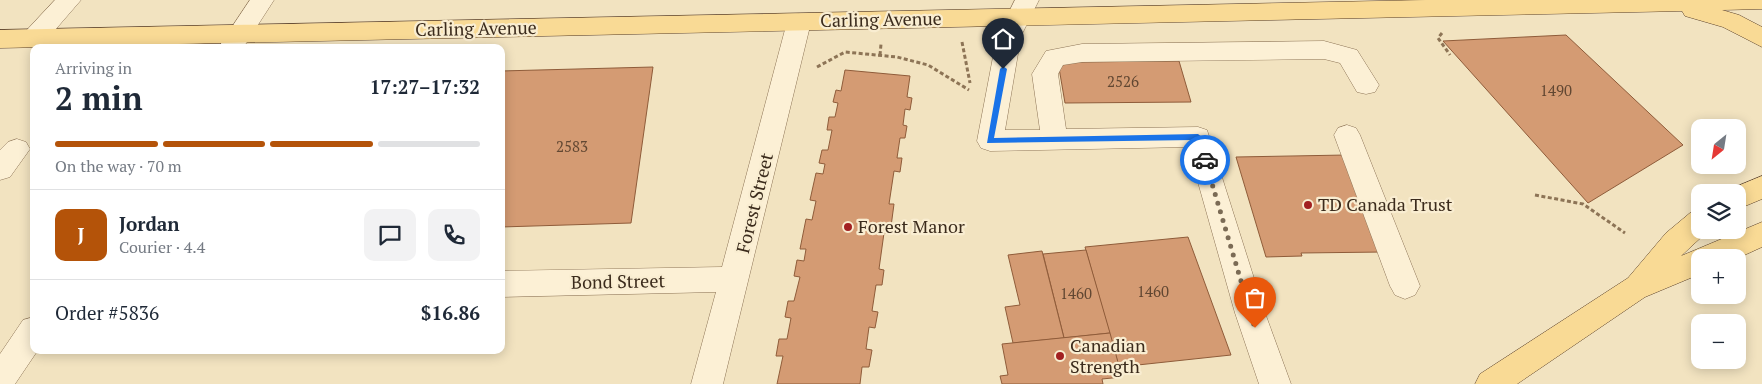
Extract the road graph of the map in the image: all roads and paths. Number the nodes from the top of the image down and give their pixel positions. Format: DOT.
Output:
graph roads {
  1 [pos="69,0"];
  2 [pos="262,0"];
  3 [pos="1762,1"];
  4 [pos="1657,3"];
  5 [pos="1023,8"];
  6 [pos="799,22"];
  7 [pos="1443,31"];
  8 [pos="960,37"];
  9 [pos="34,38"];
  10 [pos="1762,38"];
  11 [pos="0,39"];
  12 [pos="235,41"];
  13 [pos="1450,55"];
  14 [pos="814,68"];
  15 [pos="1366,85"];
  16 [pos="1347,135"];
  17 [pos="1054,140"];
  18 [pos="17,149"];
  19 [pos="0,169"];
  20 [pos="1762,187"];
  21 [pos="1746,194"];
  22 [pos="1535,195"];
  23 [pos="1691,228"];
  24 [pos="1625,233"];
  25 [pos="1762,234"];
  26 [pos="1728,249"];
  27 [pos="1691,265"];
  28 [pos="736,279"];
  29 [pos="505,284"];
  30 [pos="1406,286"];
  31 [pos="1635,288"];
  32 [pos="30,336"];
  33 [pos="0,380"];
  34 [pos="707,384"];
  35 [pos="1275,384"];
  36 [pos="1490,384"];
  1 -- 9 [label="street"];
  2 -- 12 [label="street"];
  3 -- 4 [label="main road, Carling Avenue"];
  4 -- 5 [label="main road, Carling Avenue"];
  4 -- 10 [label="main road"];
  5 -- 6 [label="main road, Carling Avenue"];
  5 -- 17 [label="street"];
  6 -- 12 [label="main road, Carling Avenue"];
  6 -- 28 [label="street, Forest Street"];
  7 -- 13 [label="path"];
  8 -- 14 [label="path"];
  9 -- 11 [label="main road, Carling Avenue"];
  9 -- 12 [label="main road, Carling Avenue"];
  15 -- 17 [label="street"];
  16 -- 30 [label="street"];
  17 -- 35 [label="street"];
  18 -- 19 [label="street"];
  20 -- 21 [label="main road"];
  22 -- 24 [label="path"];
  23 -- 31 [label="main road"];
  25 -- 26 [label="main road"];
  27 -- 31 [label="main road"];
  28 -- 29 [label="street, Bond Street"];
  28 -- 34 [label="street, Forest Street"];
  31 -- 36 [label="main road"];
  32 -- 33 [label="street"];
}
